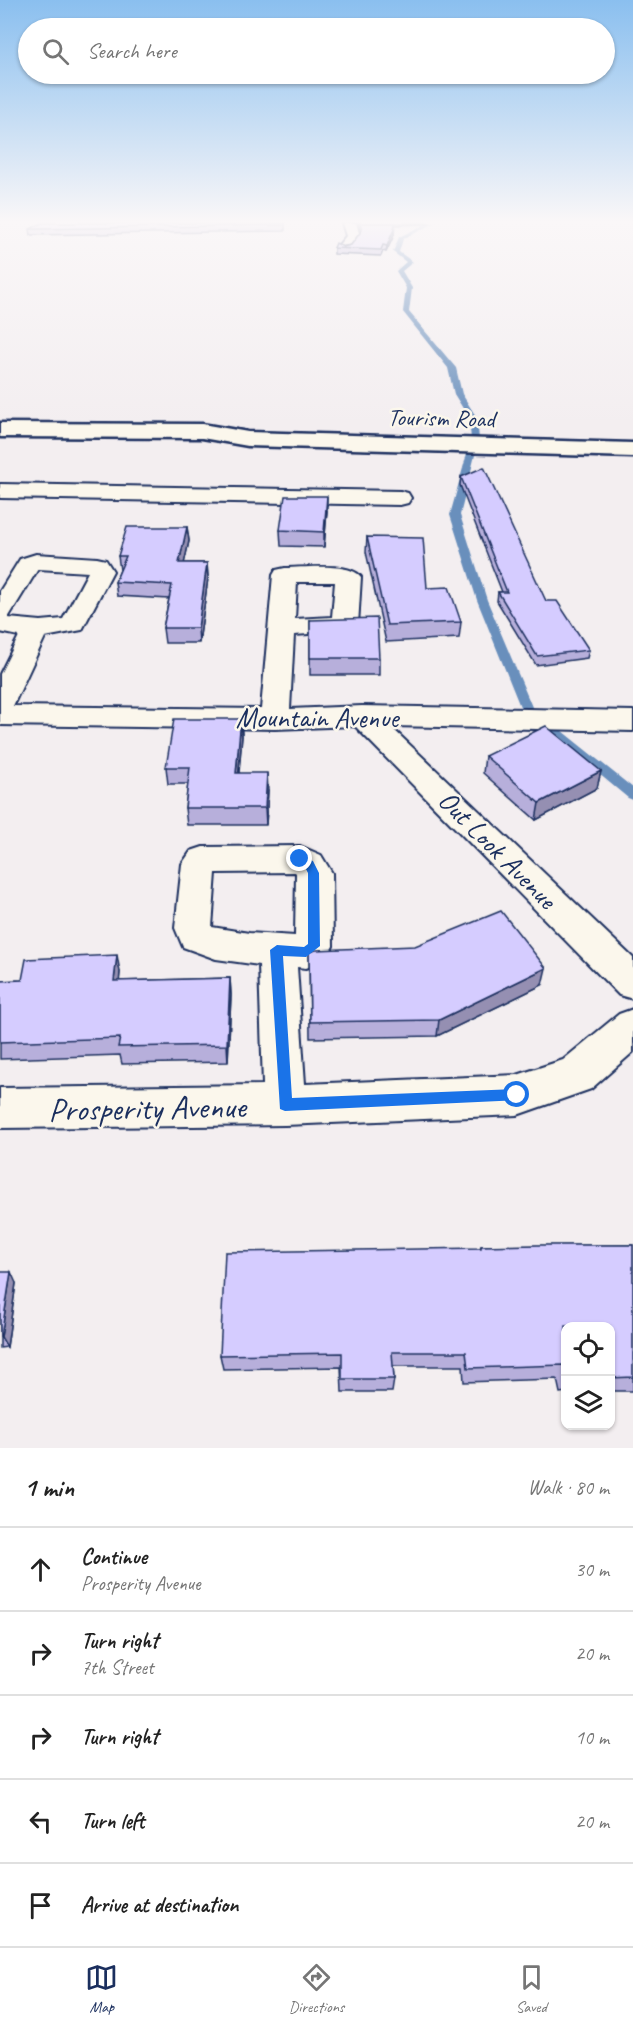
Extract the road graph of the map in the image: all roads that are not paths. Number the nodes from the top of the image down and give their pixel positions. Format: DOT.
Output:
graph roads {
  1 [pos="0,430"];
  2 [pos="248,439"];
  3 [pos="0,444"];
  4 [pos="633,450"];
  5 [pos="0,491"];
  6 [pos="400,498"];
  7 [pos="0,612"];
  8 [pos="0,624"];
  9 [pos="282,627"];
  10 [pos="36,628"];
  11 [pos="0,704"];
  12 [pos="0,715"];
  13 [pos="362,716"];
  14 [pos="275,719"];
  15 [pos="628,721"];
  16 [pos="277,950"];
  17 [pos="633,983"];
  18 [pos="633,1028"];
  19 [pos="285,1105"];
  20 [pos="0,1108"];
  1 -- 2 [label="main road, Tourism Road"];
  2 -- 3 [label="main road, Tourism Road"];
  2 -- 4 [label="main road, Tourism Road"];
  5 -- 6 [label="street"];
  7 -- 10 [label="street"];
  8 -- 10 [label="street"];
  9 -- 9 [label="street"];
  9 -- 14 [label="street"];
  10 -- 11 [label="street"];
  12 -- 14 [label="street, Mountain Avenue"];
  13 -- 14 [label="street, Mountain Avenue"];
  13 -- 15 [label="street, Mountain Avenue"];
  13 -- 17 [label="street, Out Look Avenue"];
  16 -- 19 [label="street"];
  18 -- 19 [label="street, Prosperity Avenue"];
  19 -- 20 [label="street, Prosperity Avenue"];
}
